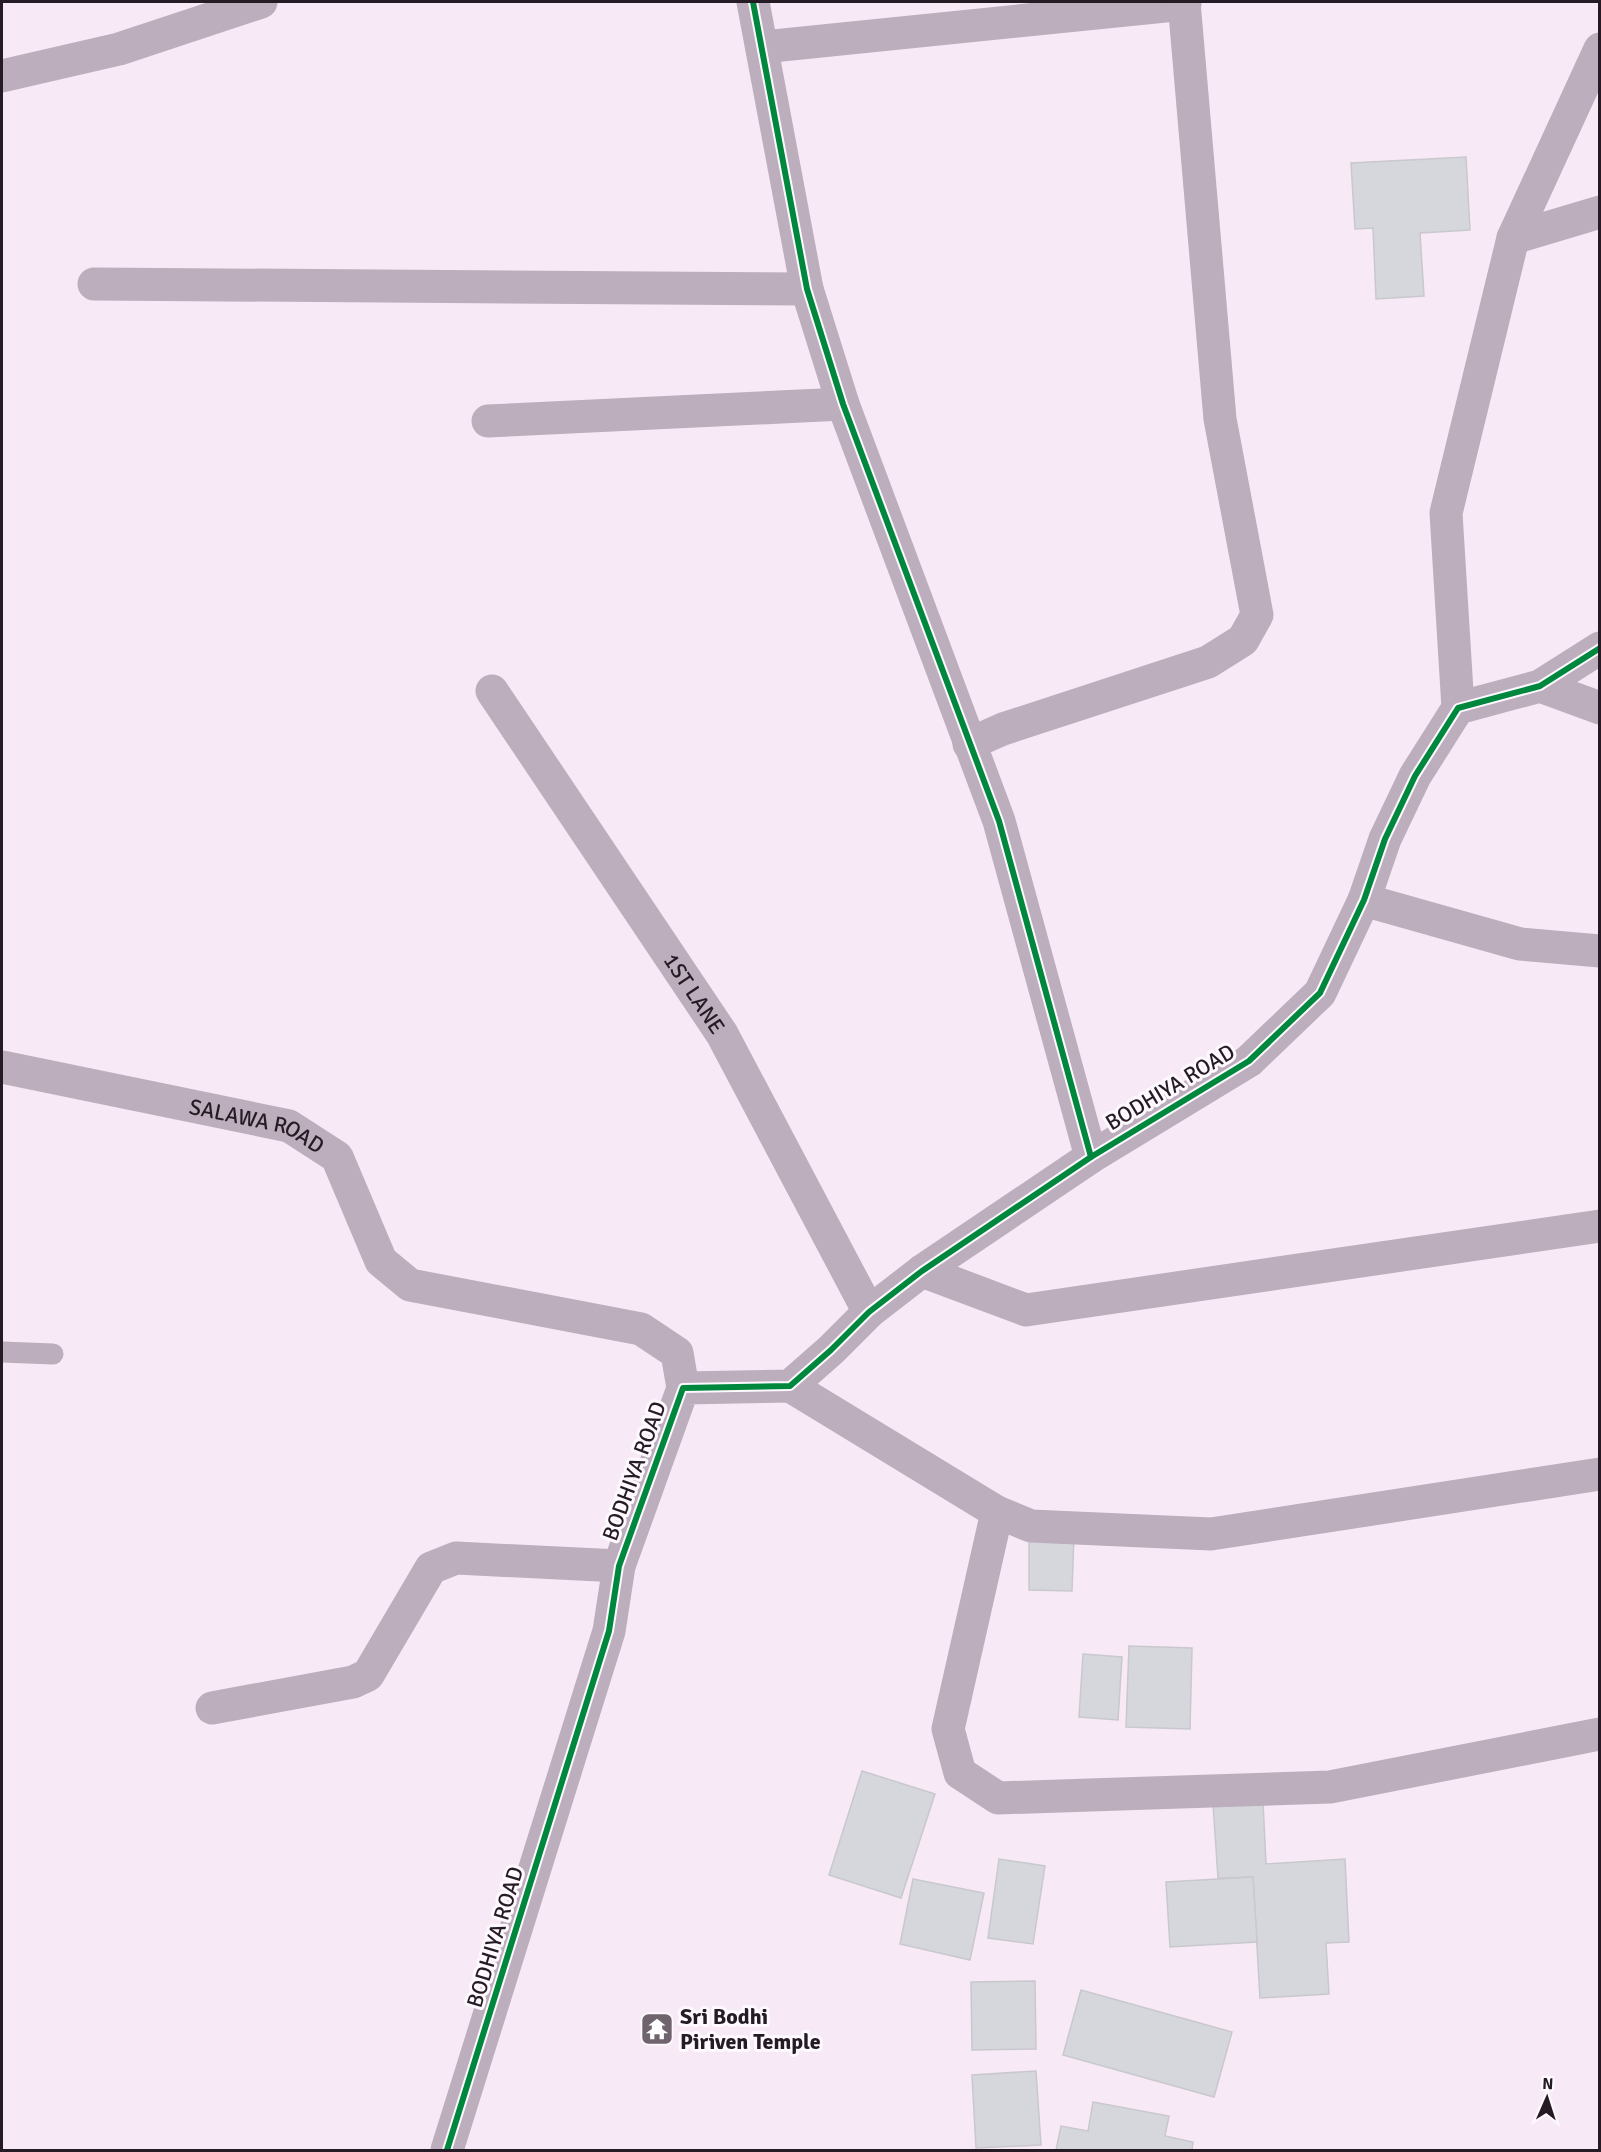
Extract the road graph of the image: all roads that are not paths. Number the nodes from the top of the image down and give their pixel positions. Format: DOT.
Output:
graph roads {
  1 [pos="261,2"];
  2 [pos="753,2"];
  3 [pos="1184,3"];
  4 [pos="762,47"];
  5 [pos="1599,49"];
  6 [pos="2,76"];
  7 [pos="1599,212"];
  8 [pos="1513,238"];
  9 [pos="94,284"];
  10 [pos="807,289"];
  11 [pos="843,404"];
  12 [pos="488,421"];
  13 [pos="1599,648"];
  14 [pos="1540,686"];
  15 [pos="492,691"];
  16 [pos="1458,708"];
  17 [pos="1599,708"];
  18 [pos="969,744"];
  19 [pos="1364,900"];
  20 [pos="1599,951"];
  21 [pos="2,1067"];
  22 [pos="1091,1157"];
  23 [pos="1599,1226"];
  24 [pos="922,1271"];
  25 [pos="869,1312"];
  26 [pos="2,1352"];
  27 [pos="53,1354"];
  28 [pos="790,1386"];
  29 [pos="684,1388"];
  30 [pos="1599,1474"];
  31 [pos="997,1512"];
  32 [pos="619,1566"];
  33 [pos="212,1708"];
  34 [pos="1599,1734"];
  35 [pos="447,2151"];
  1 -- 6 [label="street"];
  2 -- 4 [label="street"];
  3 -- 4 [label="street"];
  3 -- 18 [label="street"];
  4 -- 10 [label="street"];
  5 -- 8 [label="street"];
  7 -- 8 [label="street"];
  8 -- 16 [label="street"];
  9 -- 10 [label="street"];
  10 -- 11 [label="street"];
  11 -- 12 [label="street"];
  11 -- 18 [label="street"];
  13 -- 14 [label="street"];
  14 -- 16 [label="street"];
  14 -- 17 [label="street"];
  15 -- 25 [label="street, 1ST LANE"];
  16 -- 19 [label="street, BODHIYA ROAD"];
  18 -- 22 [label="street"];
  19 -- 20 [label="street"];
  19 -- 22 [label="street, BODHIYA ROAD"];
  21 -- 29 [label="street, SALAWA ROAD"];
  22 -- 24 [label="street, BODHIYA ROAD"];
  23 -- 24 [label="street"];
  24 -- 25 [label="street, BODHIYA ROAD"];
  25 -- 28 [label="street, BODHIYA ROAD"];
  26 -- 27 [label="lane"];
  28 -- 29 [label="street, BODHIYA ROAD"];
  28 -- 31 [label="street"];
  29 -- 32 [label="street, BODHIYA ROAD"];
  30 -- 31 [label="street"];
  31 -- 34 [label="street"];
  32 -- 33 [label="street"];
  32 -- 35 [label="street, BODHIYA ROAD"];
}
